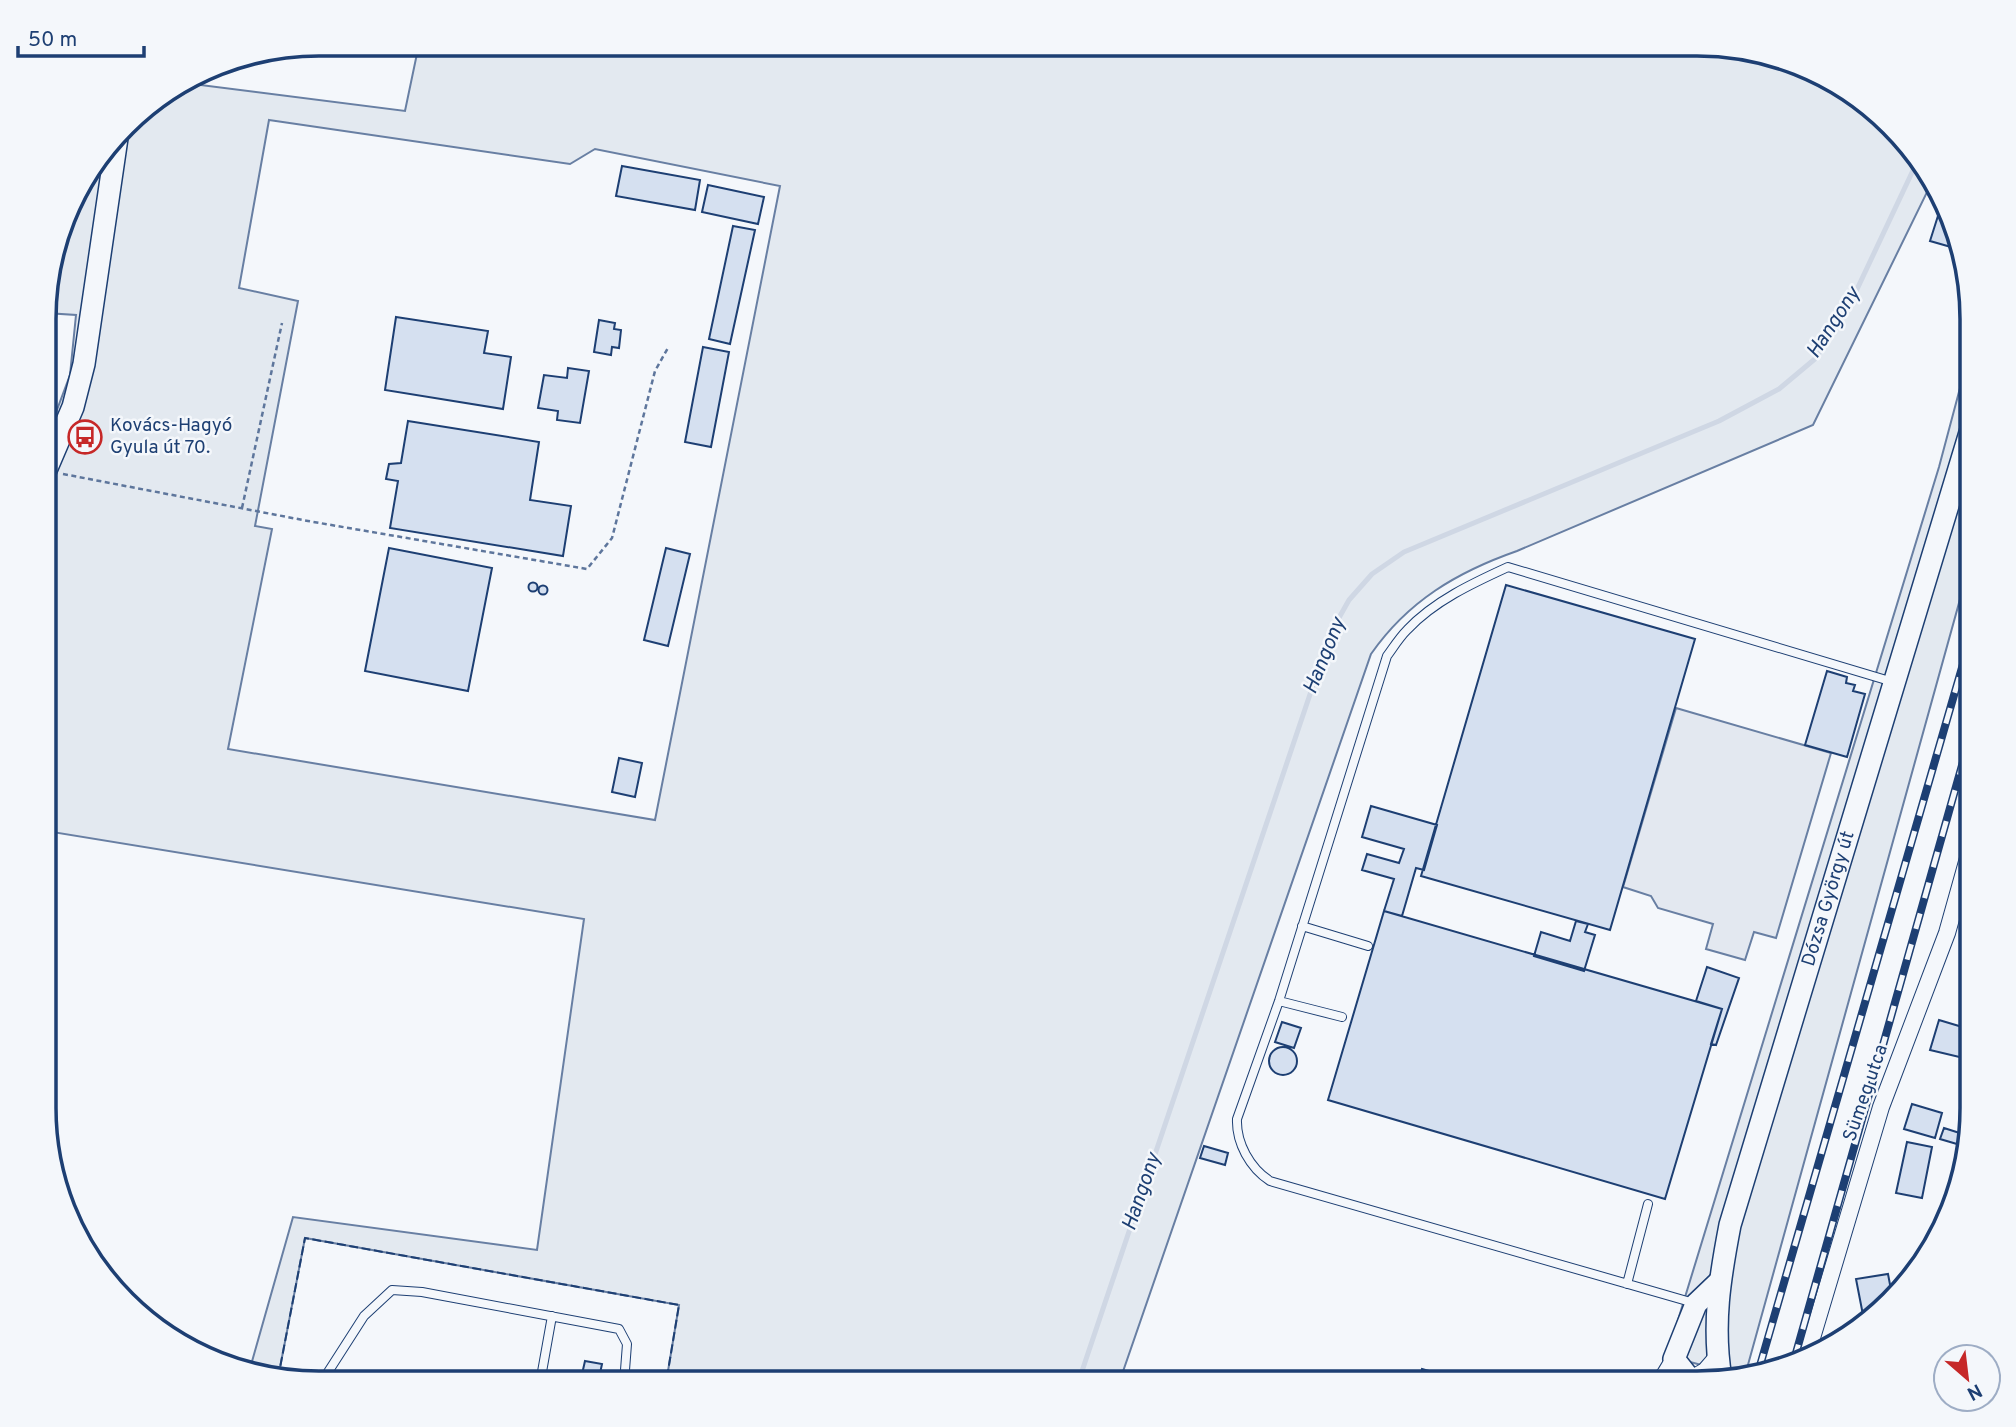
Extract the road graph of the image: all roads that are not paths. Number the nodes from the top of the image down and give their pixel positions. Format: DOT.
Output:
graph roads {
  1 [pos="115,153"];
  2 [pos="56,462"];
  3 [pos="1960,465"];
  4 [pos="1893,682"];
  5 [pos="1960,887"];
  6 [pos="1302,926"];
  7 [pos="1368,946"];
  8 [pos="1279,1001"];
  9 [pos="1342,1017"];
  10 [pos="1648,1204"];
  11 [pos="1719,1282"];
  12 [pos="1627,1284"];
  13 [pos="1696,1304"];
  14 [pos="552,1316"];
  15 [pos="1810,1346"];
  16 [pos="1674,1359"];
  17 [pos="1720,1367"];
  18 [pos="329,1371"];
  19 [pos="542,1371"];
  20 [pos="625,1371"];
  21 [pos="1667,1371"];
  22 [pos="1682,1371"];
  1 -- 2 [label="main road"];
  3 -- 4 [label="main road, Dózsa György út"];
  4 -- 6 [label="lane"];
  4 -- 11 [label="main road, Dózsa György út"];
  5 -- 15 [label="street, Sümeg utca"];
  6 -- 7 [label="lane"];
  6 -- 8 [label="lane"];
  8 -- 9 [label="lane"];
  8 -- 12 [label="lane"];
  10 -- 12 [label="lane"];
  11 -- 13 [label="main road"];
  11 -- 17 [label="main road, Dózsa György út"];
  12 -- 13 [label="lane"];
  13 -- 16 [label="main road"];
  14 -- 18 [label="lane"];
  14 -- 19 [label="lane"];
  14 -- 20 [label="lane"];
  16 -- 21 [label="street"];
  16 -- 22 [label="main road"];
}
